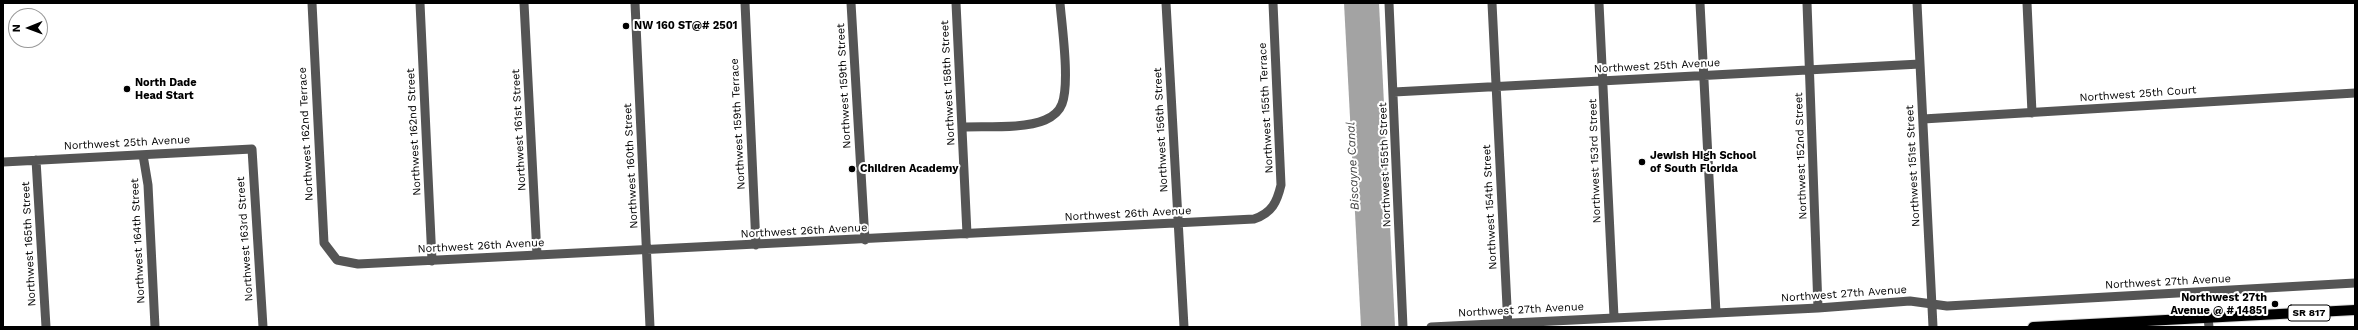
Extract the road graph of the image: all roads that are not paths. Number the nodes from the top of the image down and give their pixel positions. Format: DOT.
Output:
graph roads {
  1 [pos="312,3"];
  2 [pos="420,3"];
  3 [pos="524,3"];
  4 [pos="635,3"];
  5 [pos="745,3"];
  6 [pos="851,3"];
  7 [pos="956,3"];
  8 [pos="1060,3"];
  9 [pos="1166,3"];
  10 [pos="1273,3"];
  11 [pos="1389,3"];
  12 [pos="1492,3"];
  13 [pos="1599,3"];
  14 [pos="1700,3"];
  15 [pos="1806,3"];
  16 [pos="1917,3"];
  17 [pos="2027,3"];
  18 [pos="1920,64"];
  19 [pos="1809,69"];
  20 [pos="1702,76"];
  21 [pos="1604,81"];
  22 [pos="1497,86"];
  23 [pos="1394,92"];
  24 [pos="2355,93"];
  25 [pos="2032,113"];
  26 [pos="1923,119"];
  27 [pos="962,127"];
  28 [pos="252,149"];
  29 [pos="143,155"];
  30 [pos="36,160"];
  31 [pos="3,162"];
  32 [pos="1271,210"];
  33 [pos="1178,223"];
  34 [pos="967,234"];
  35 [pos="865,240"];
  36 [pos="756,245"];
  37 [pos="647,250"];
  38 [pos="537,255"];
  39 [pos="337,260"];
  40 [pos="432,261"];
  41 [pos="2355,284"];
  42 [pos="1932,304"];
  43 [pos="1818,308"];
  44 [pos="2355,310"];
  45 [pos="1716,313"];
  46 [pos="1614,317"];
  47 [pos="2209,323"];
  48 [pos="1508,325"];
  49 [pos="46,327"];
  50 [pos="155,327"];
  51 [pos="263,327"];
  52 [pos="650,327"];
  53 [pos="1184,327"];
  54 [pos="1403,327"];
  55 [pos="1431,327"];
  56 [pos="1933,327"];
  57 [pos="2033,327"];
  1 -- 39 [label="street, Northwest 162nd Terrace"];
  2 -- 40 [label="street, Northwest 162nd Street"];
  3 -- 38 [label="street, Northwest 161st Street"];
  4 -- 37 [label="street, Northwest 160th Street"];
  5 -- 36 [label="street, Northwest 159th Terrace"];
  6 -- 35 [label="street, Northwest 159th Street"];
  7 -- 27 [label="street, Northwest 158th Street"];
  8 -- 27 [label="street"];
  9 -- 33 [label="street, Northwest 156th Street"];
  10 -- 32 [label="street, Northwest 155th Terrace"];
  11 -- 23 [label="street, Northwest 155th Street"];
  12 -- 22 [label="street, Northwest 154th Street"];
  13 -- 21 [label="street, Northwest 153rd Street"];
  14 -- 20 [label="street"];
  15 -- 19 [label="street, Northwest 152nd Street"];
  16 -- 18 [label="street, Northwest 151st Street"];
  17 -- 25 [label="street"];
  18 -- 19 [label="street, Northwest 25th Avenue"];
  18 -- 26 [label="street, Northwest 151st Street"];
  19 -- 20 [label="street, Northwest 25th Avenue"];
  19 -- 43 [label="street, Northwest 152nd Street"];
  20 -- 21 [label="street, Northwest 25th Avenue"];
  20 -- 45 [label="street"];
  21 -- 22 [label="street, Northwest 25th Avenue"];
  21 -- 46 [label="street, Northwest 153rd Street"];
  22 -- 23 [label="street, Northwest 25th Avenue"];
  22 -- 48 [label="street, Northwest 154th Street"];
  23 -- 54 [label="street, Northwest 155th Street"];
  24 -- 25 [label="street, Northwest 25th Court"];
  25 -- 26 [label="street, Northwest 25th Court"];
  26 -- 42 [label="street, Northwest 151st Street"];
  27 -- 34 [label="street, Northwest 158th Street"];
  28 -- 29 [label="street, Northwest 25th Avenue"];
  28 -- 51 [label="street, Northwest 163rd Street"];
  29 -- 30 [label="street, Northwest 25th Avenue"];
  29 -- 50 [label="street, Northwest 164th Street"];
  30 -- 31 [label="street, Northwest 25th Avenue"];
  30 -- 49 [label="street, Northwest 165th Street"];
  32 -- 33 [label="street, Northwest 26th Avenue"];
  33 -- 34 [label="street, Northwest 26th Avenue"];
  33 -- 53 [label="street, Northwest 156th Street"];
  34 -- 35 [label="street, Northwest 26th Avenue"];
  35 -- 36 [label="street, Northwest 26th Avenue"];
  36 -- 37 [label="street, Northwest 26th Avenue"];
  37 -- 38 [label="street, Northwest 26th Avenue"];
  37 -- 52 [label="street, Northwest 160th Street"];
  38 -- 40 [label="street, Northwest 26th Avenue"];
  39 -- 40 [label="street, Northwest 26th Avenue"];
  41 -- 42 [label="street, Northwest 27th Avenue"];
  42 -- 43 [label="street, Northwest 27th Avenue"];
  42 -- 56 [label="street, Northwest 151st Street"];
  43 -- 45 [label="street, Northwest 27th Avenue"];
  44 -- 47 [label="main road, SR 817"];
  45 -- 46 [label="street, Northwest 27th Avenue"];
  46 -- 48 [label="street, Northwest 27th Avenue"];
  47 -- 57 [label="main road, SR 817"];
  48 -- 55 [label="street, Northwest 27th Avenue"];
}
